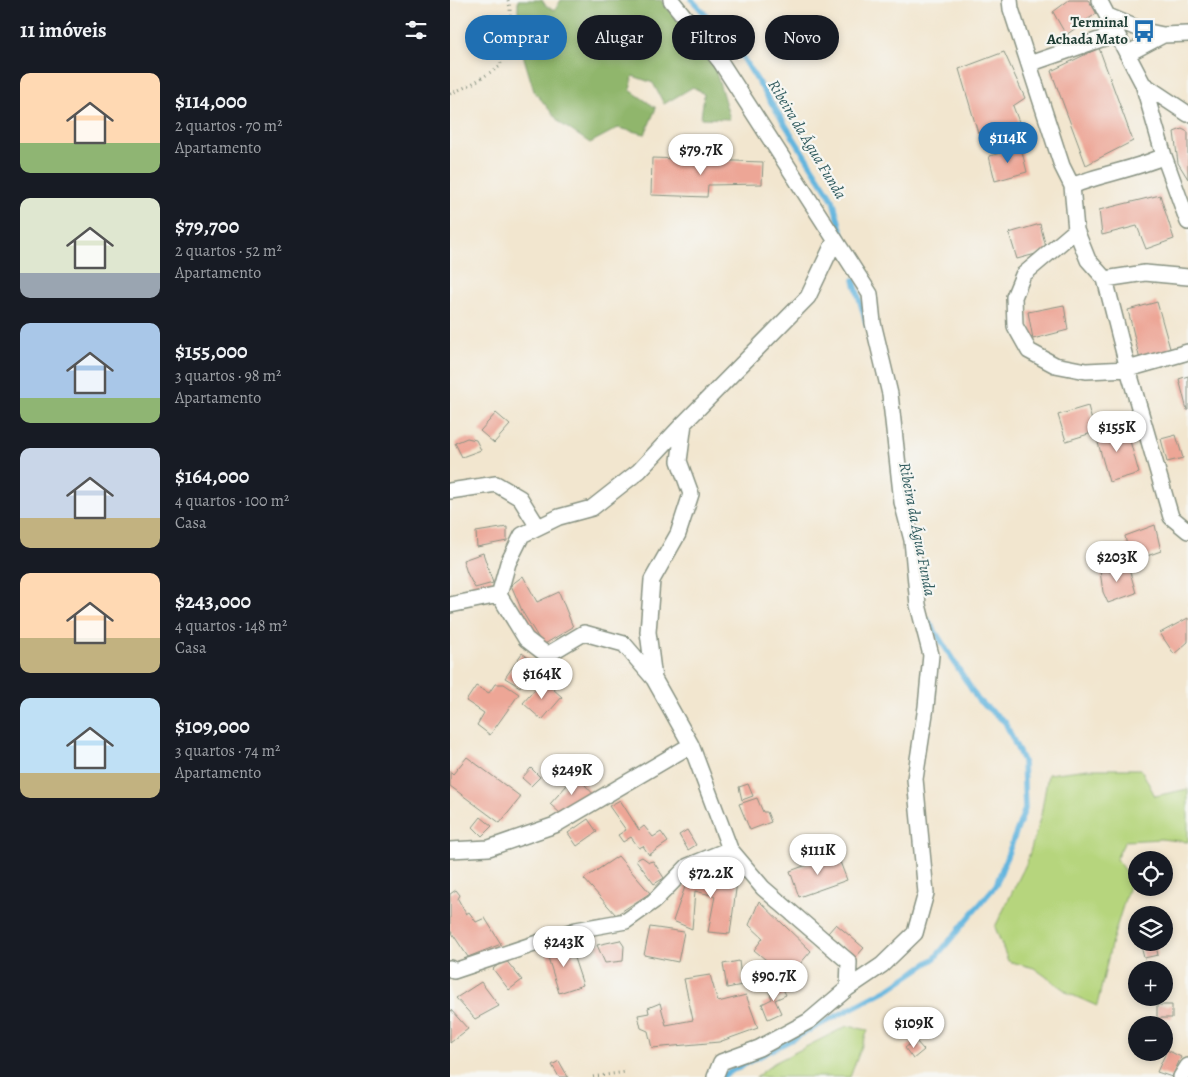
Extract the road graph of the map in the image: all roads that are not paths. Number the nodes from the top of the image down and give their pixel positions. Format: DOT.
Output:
graph roads {
  1 [pos="670,0"];
  2 [pos="1010,0"];
  3 [pos="1100,0"];
  4 [pos="1108,16"];
  5 [pos="1116,34"];
  6 [pos="1188,34"];
  7 [pos="1163,35"];
  8 [pos="1127,54"];
  9 [pos="1029,64"];
  10 [pos="1143,84"];
  11 [pos="1188,114"];
  12 [pos="1164,156"];
  13 [pos="1072,186"];
  14 [pos="1188,222"];
  15 [pos="1076,230"];
  16 [pos="836,240"];
  17 [pos="1188,277"];
  18 [pos="1105,279"];
  19 [pos="1188,352"];
  20 [pos="1128,369"];
  21 [pos="684,423"];
  22 [pos="450,491"];
  23 [pos="538,527"];
  24 [pos="1188,531"];
  25 [pos="499,595"];
  26 [pos="450,605"];
  27 [pos="654,678"];
  28 [pos="691,745"];
  29 [pos="730,849"];
  30 [pos="450,850"];
  31 [pos="450,968"];
  32 [pos="848,988"];
  33 [pos="1188,1066"];
  34 [pos="715,1077"];
  35 [pos="1181,1077"];
  1 -- 16 [label="street"];
  2 -- 9 [label="street"];
  3 -- 4 [label="street"];
  4 -- 5 [label="street"];
  4 -- 7 [label="street"];
  5 -- 8 [label="street"];
  5 -- 9 [label="street"];
  6 -- 7 [label="street"];
  7 -- 8 [label="street"];
  8 -- 10 [label="street"];
  9 -- 13 [label="street"];
  10 -- 11 [label="street"];
  10 -- 12 [label="street"];
  12 -- 13 [label="street"];
  12 -- 14 [label="street"];
  13 -- 15 [label="street"];
  15 -- 18 [label="street"];
  15 -- 20 [label="street"];
  16 -- 21 [label="street"];
  16 -- 32 [label="street"];
  17 -- 18 [label="street"];
  18 -- 20 [label="street"];
  19 -- 20 [label="street"];
  20 -- 24 [label="street"];
  21 -- 23 [label="street"];
  21 -- 27 [label="street"];
  22 -- 23 [label="street"];
  23 -- 25 [label="street"];
  25 -- 26 [label="street"];
  25 -- 27 [label="street"];
  27 -- 28 [label="street"];
  28 -- 29 [label="street"];
  28 -- 30 [label="street"];
  29 -- 31 [label="street"];
  29 -- 32 [label="street"];
  32 -- 34 [label="street"];
  33 -- 35 [label="street"];
}
